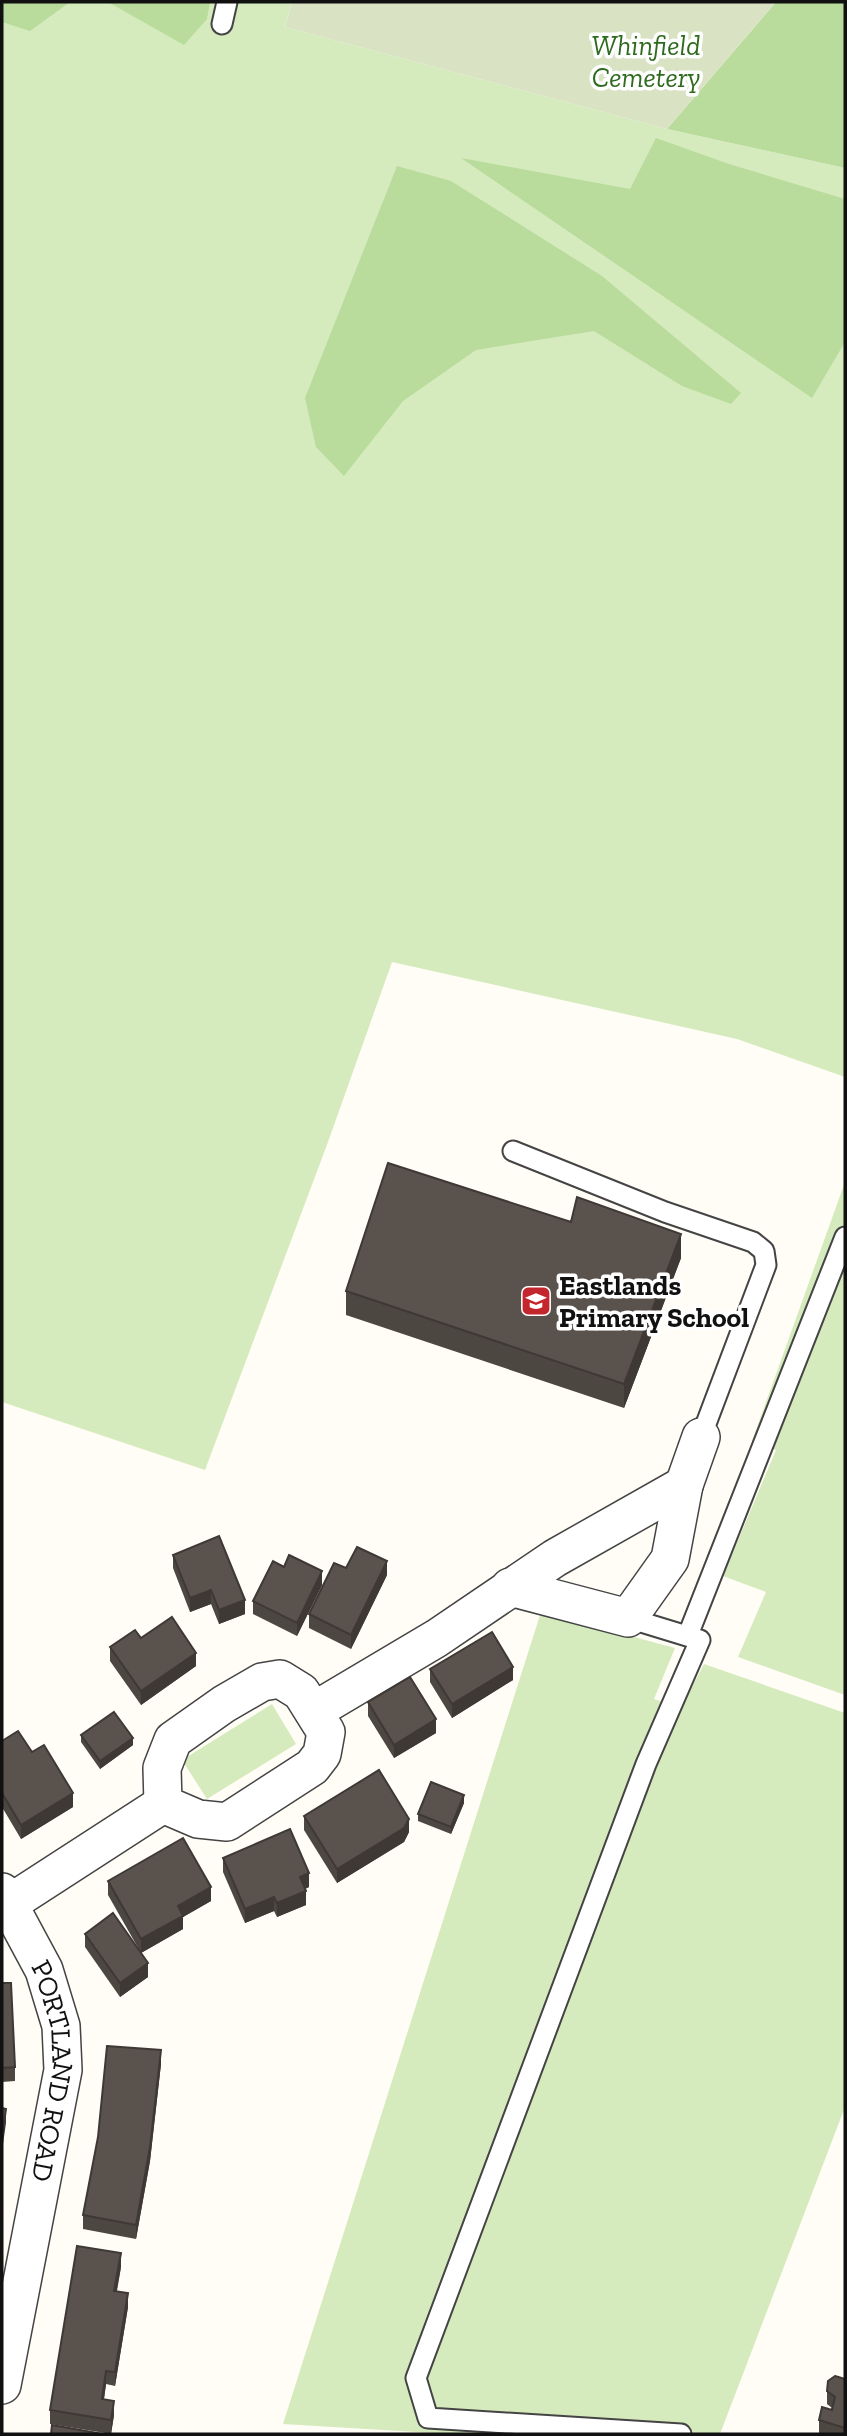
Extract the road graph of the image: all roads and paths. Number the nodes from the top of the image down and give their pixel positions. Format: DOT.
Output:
graph roads {
  1 [pos="227,2"];
  2 [pos="222,24"];
  3 [pos="513,1152"];
  4 [pos="845,1237"];
  5 [pos="701,1437"];
  6 [pos="684,1485"];
  7 [pos="510,1587"];
  8 [pos="628,1618"];
  9 [pos="688,1635"];
  10 [pos="314,1712"];
  11 [pos="163,1804"];
  12 [pos="6,1898"];
  13 [pos="2,2385"];
  14 [pos="681,2434"];
  1 -- 2 [label="lane"];
  3 -- 5 [label="lane"];
  4 -- 9 [label="lane"];
  5 -- 6 [label="street"];
  6 -- 7 [label="street"];
  6 -- 8 [label="street"];
  7 -- 8 [label="street"];
  7 -- 10 [label="street"];
  8 -- 9 [label="lane"];
  9 -- 14 [label="lane"];
  10 -- 11 [label="street"];
  10 -- 11 [label="street"];
  11 -- 12 [label="street"];
  12 -- 13 [label="street, PORTLAND ROAD"];
}
